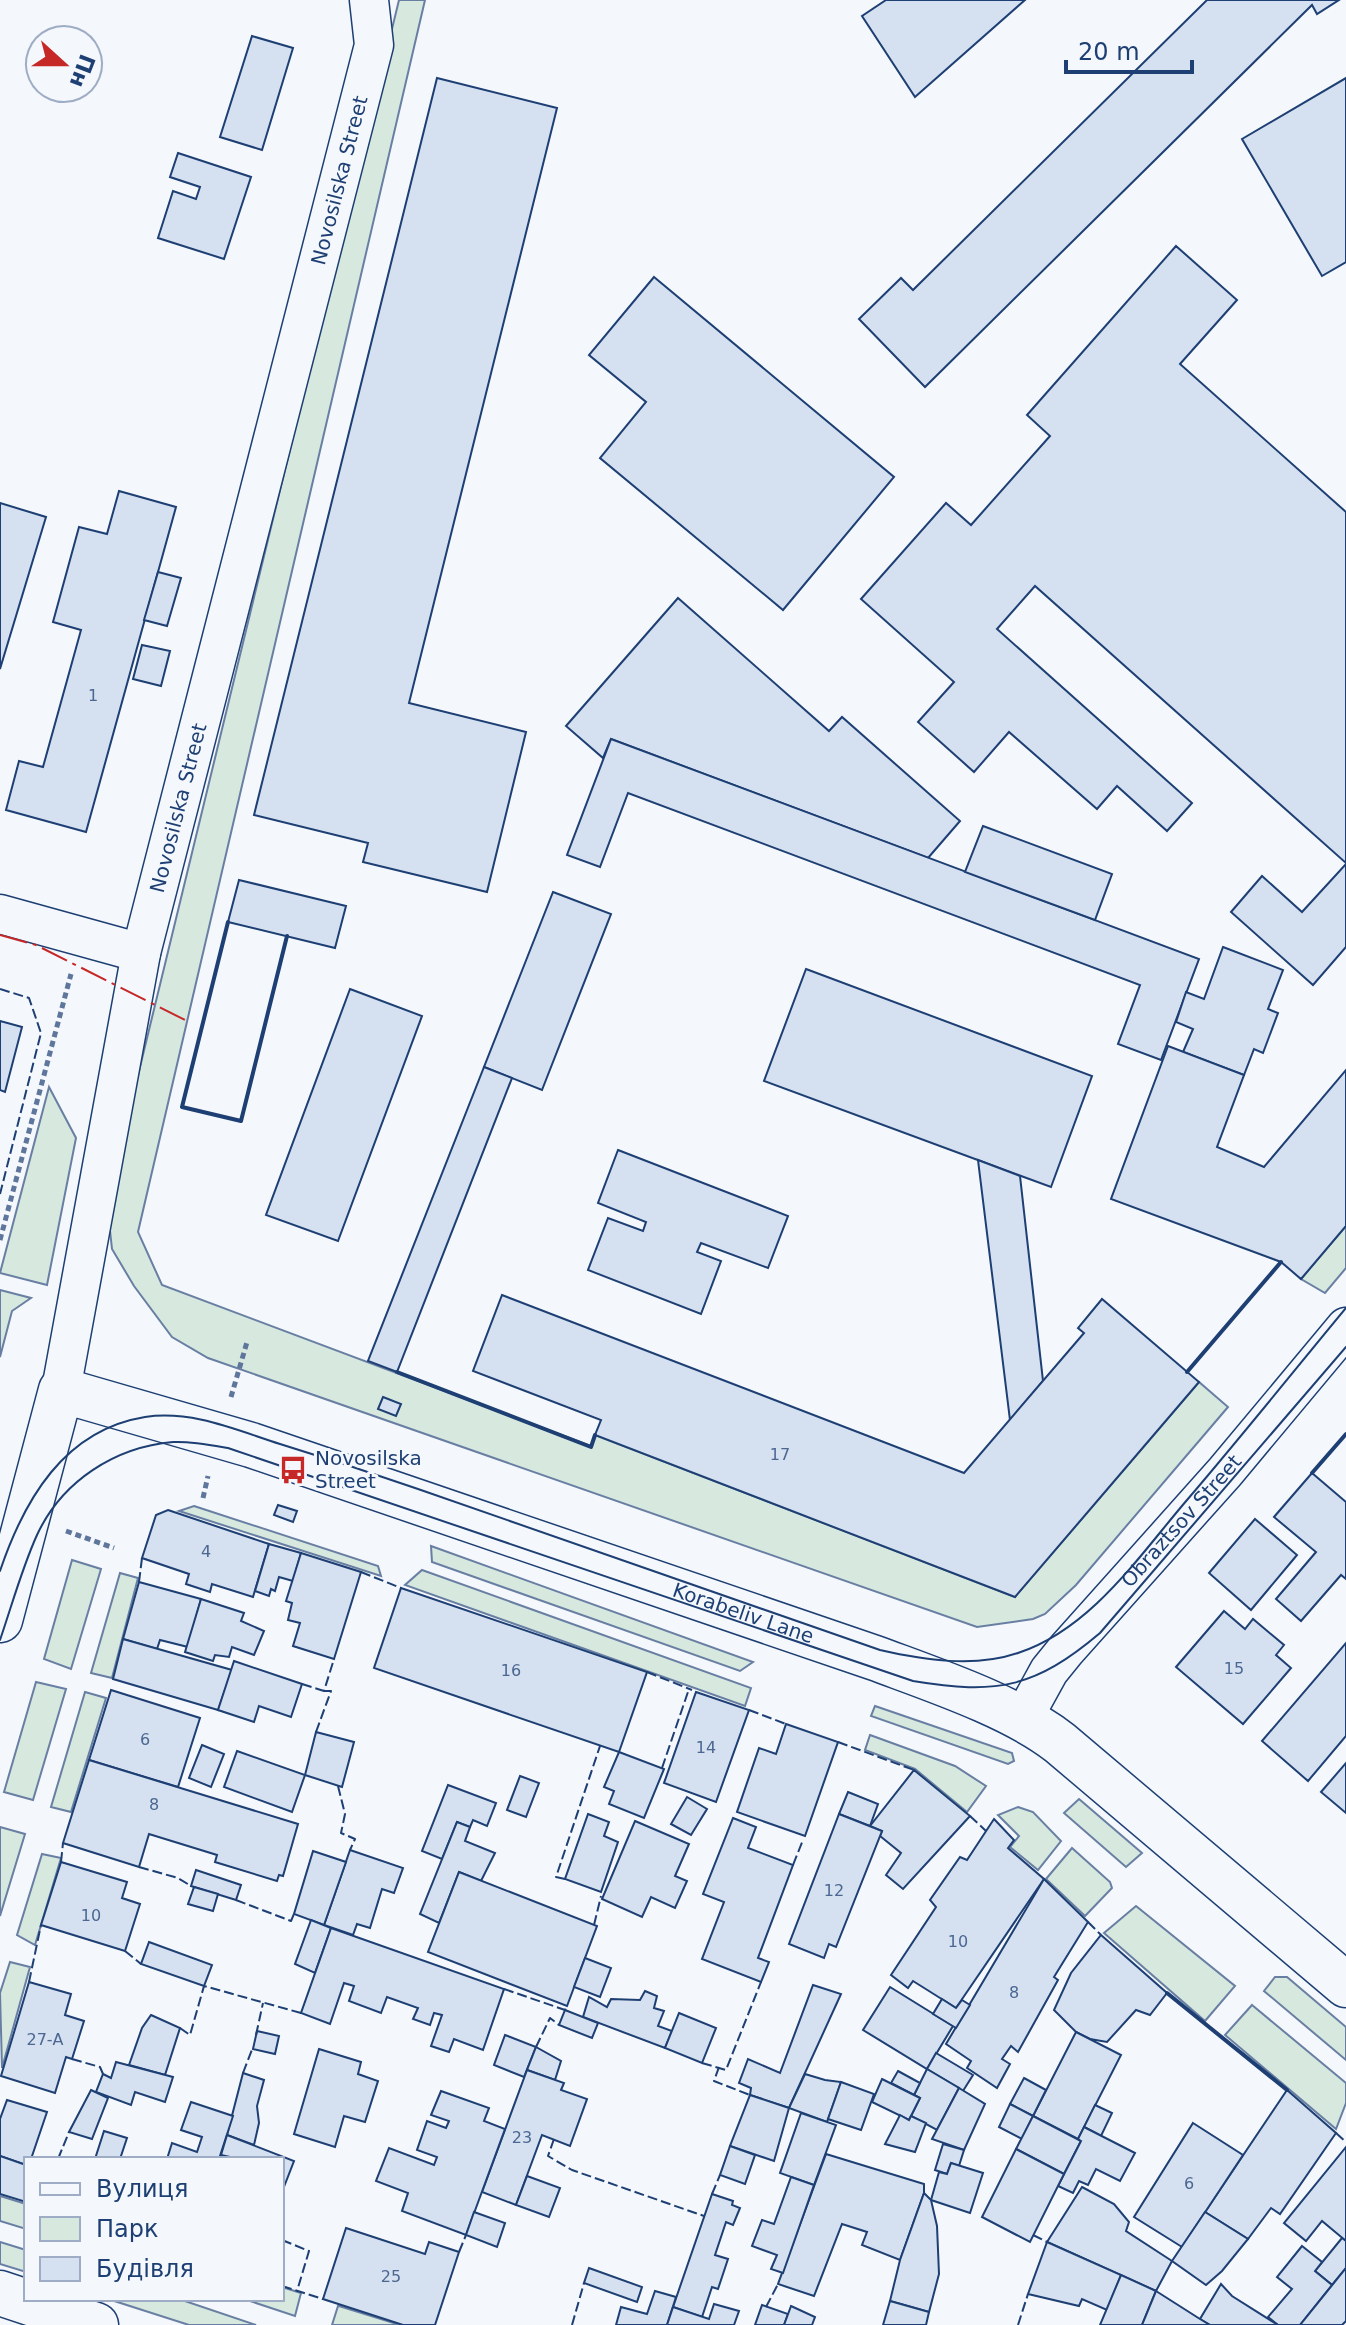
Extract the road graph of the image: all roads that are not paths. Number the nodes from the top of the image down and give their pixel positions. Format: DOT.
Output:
graph roads {
  1 [pos="369,0"];
  2 [pos="0,914"];
  3 [pos="141,953"];
  4 [pos="1346,1327"];
  5 [pos="61,1390"];
  6 [pos="0,1620"];
  7 [pos="1022,1720"];
  8 [pos="1346,1985"];
  9 [pos="0,2293"];
  10 [pos="96,2325"];
  1 -- 3 [label="street, Novosilska Street"];
  2 -- 3 [label="street"];
  3 -- 5 [label="street, Novosilska Street"];
  4 -- 7 [label="street, Obraztsov Street"];
  5 -- 6 [label="street, Novosilska Street"];
  5 -- 7 [label="street, Korabeliv Lane"];
  7 -- 8 [label="street, Korabeliv Lane"];
  9 -- 10 [label="street"];
}
